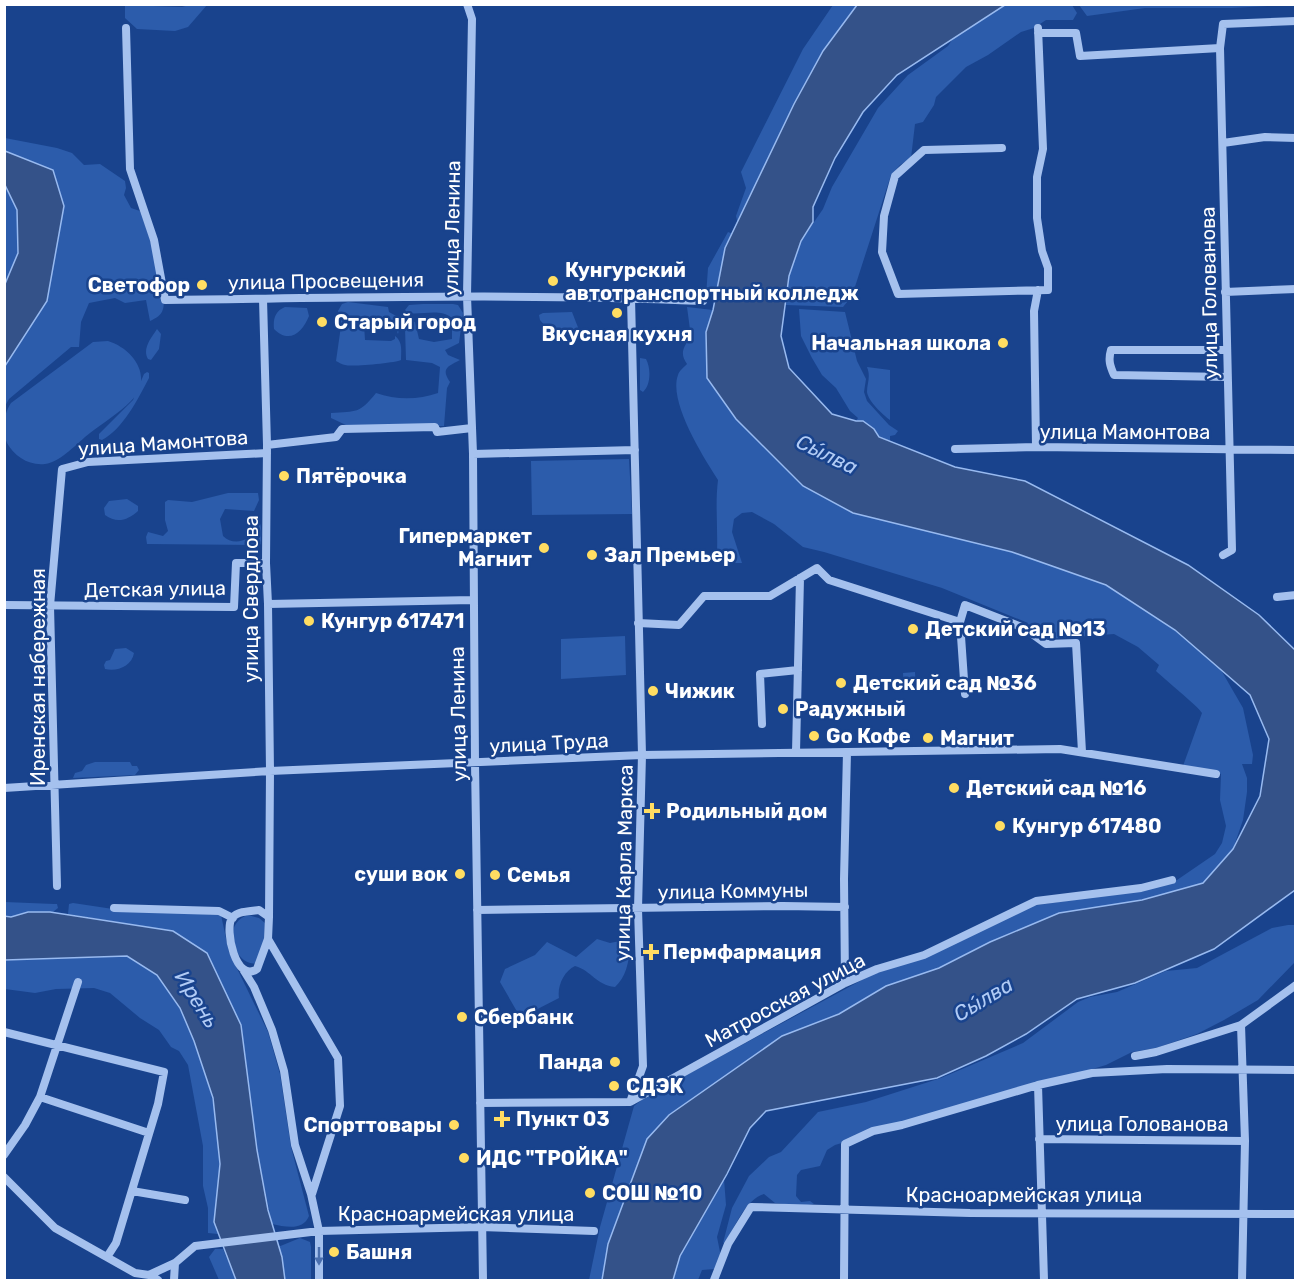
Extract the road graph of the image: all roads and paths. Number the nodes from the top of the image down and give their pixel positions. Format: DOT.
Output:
graph roads {
  1 [pos="467,4"];
  2 [pos="1296,21"];
  3 [pos="126,28"];
  4 [pos="1220,48"];
  5 [pos="1296,138"];
  6 [pos="1223,143"];
  7 [pos="1002,148"];
  8 [pos="1296,289"];
  9 [pos="1038,290"];
  10 [pos="1225,292"];
  11 [pos="468,296"];
  12 [pos="631,298"];
  13 [pos="263,299"];
  14 [pos="703,301"];
  15 [pos="1226,350"];
  16 [pos="1227,377"];
  17 [pos="472,428"];
  18 [pos="1036,447"];
  19 [pos="267,449"];
  20 [pos="955,449"];
  21 [pos="1229,449"];
  22 [pos="635,450"];
  23 [pos="1296,450"];
  24 [pos="473,454"];
  25 [pos="62,469"];
  26 [pos="1223,555"];
  27 [pos="266,563"];
  28 [pos="800,578"];
  29 [pos="1296,595"];
  30 [pos="1277,597"];
  31 [pos="473,600"];
  32 [pos="268,604"];
  33 [pos="4,606"];
  34 [pos="51,606"];
  35 [pos="960,622"];
  36 [pos="638,623"];
  37 [pos="798,670"];
  38 [pos="965,694"];
  39 [pos="762,724"];
  40 [pos="796,752"];
  41 [pos="847,752"];
  42 [pos="1082,752"];
  43 [pos="642,755"];
  44 [pos="475,763"];
  45 [pos="270,771"];
  46 [pos="1216,774"];
  47 [pos="55,785"];
  48 [pos="4,788"];
  49 [pos="1172,880"];
  50 [pos="57,886"];
  51 [pos="270,899"];
  52 [pos="845,907"];
  53 [pos="114,908"];
  54 [pos="638,909"];
  55 [pos="259,910"];
  56 [pos="477,910"];
  57 [pos="269,916"];
  58 [pos="232,918"];
  59 [pos="268,939"];
  60 [pos="257,969"];
  61 [pos="244,971"];
  62 [pos="78,982"];
  63 [pos="845,983"];
  64 [pos="1296,985"];
  65 [pos="254,987"];
  66 [pos="1241,1025"];
  67 [pos="4,1032"];
  68 [pos="57,1047"];
  69 [pos="1135,1056"];
  70 [pos="1242,1071"];
  71 [pos="1296,1071"];
  72 [pos="1038,1085"];
  73 [pos="40,1097"];
  74 [pos="630,1102"];
  75 [pos="480,1103"];
  76 [pos="149,1133"];
  77 [pos="1039,1139"];
  78 [pos="1245,1141"];
  79 [pos="4,1155"];
  80 [pos="4,1177"];
  81 [pos="132,1191"];
  82 [pos="311,1194"];
  83 [pos="185,1200"];
  84 [pos="844,1209"];
  85 [pos="1042,1214"];
  86 [pos="1243,1214"];
  87 [pos="1296,1214"];
  88 [pos="481,1227"];
  89 [pos="319,1231"];
  90 [pos="594,1231"];
  91 [pos="107,1257"];
  92 [pos="175,1263"];
  93 [pos="148,1275"];
  94 [pos="158,1281"];
  95 [pos="174,1281"];
  96 [pos="319,1281"];
  97 [pos="483,1281"];
  98 [pos="714,1281"];
  99 [pos="844,1281"];
  100 [pos="1044,1281"];
  101 [pos="1242,1281"];
  1 -- 11 [label="street, улица Ленина"];
  2 -- 4 [label="street, улица Голованова"];
  3 -- 13 [label="street, улица Просвещения"];
  4 -- 6 [label="street, улица Голованова"];
  4 -- 9 [label="street"];
  5 -- 6 [label="street"];
  6 -- 10 [label="street, улица Голованова"];
  7 -- 9 [label="street"];
  8 -- 10 [label="street"];
  9 -- 18 [label="street"];
  10 -- 15 [label="street, улица Голованова"];
  11 -- 12 [label="street, улица Просвещения"];
  11 -- 13 [label="street, улица Просвещения"];
  11 -- 17 [label="street, улица Ленина"];
  12 -- 14 [label="street, улица Просвещения"];
  12 -- 22 [label="street, улица Карла Маркса"];
  13 -- 19 [label="street, улица Свердлова"];
  15 -- 16 [label="street, улица Голованова"];
  15 -- 16 [label="street"];
  16 -- 21 [label="street, улица Голованова"];
  17 -- 19 [label="street, улица Мамонтова"];
  17 -- 24 [label="street, улица Ленина"];
  18 -- 20 [label="street, улица Мамонтова"];
  18 -- 21 [label="street, улица Мамонтова"];
  19 -- 25 [label="street, улица Мамонтова"];
  19 -- 27 [label="street, улица Свердлова"];
  21 -- 23 [label="street, улица Мамонтова"];
  21 -- 26 [label="street, улица Голованова"];
  22 -- 24 [label="street"];
  22 -- 36 [label="street, улица Карла Маркса"];
  24 -- 31 [label="street, улица Ленина"];
  25 -- 34 [label="street, Иренская набережная"];
  27 -- 32 [label="street, улица Свердлова"];
  27 -- 34 [label="street, Детская улица"];
  28 -- 35 [label="street"];
  28 -- 36 [label="street"];
  28 -- 37 [label="street"];
  29 -- 30 [label="street"];
  31 -- 32 [label="street"];
  31 -- 44 [label="street, улица Ленина"];
  32 -- 45 [label="street, улица Свердлова"];
  33 -- 34 [label="street, Детская улица"];
  34 -- 47 [label="street, Иренская набережная"];
  35 -- 38 [label="street"];
  35 -- 42 [label="street"];
  36 -- 43 [label="street, улица Карла Маркса"];
  37 -- 39 [label="street"];
  37 -- 40 [label="street"];
  40 -- 41 [label="street, улица Труда"];
  40 -- 43 [label="street, улица Труда"];
  41 -- 42 [label="street, улица Труда"];
  41 -- 52 [label="street"];
  42 -- 46 [label="street"];
  43 -- 44 [label="street, улица Труда"];
  43 -- 54 [label="street, улица Карла Маркса"];
  44 -- 45 [label="street, улица Труда"];
  44 -- 56 [label="street, улица Ленина"];
  45 -- 47 [label="street, улица Труда"];
  45 -- 51 [label="street, улица Свердлова"];
  47 -- 48 [label="street, улица Труда"];
  47 -- 50 [label="street, Иренская набережная"];
  49 -- 63 [label="street, Матросская улица"];
  51 -- 55 [label="street"];
  51 -- 57 [label="street, улица Свердлова"];
  52 -- 54 [label="street, улица Коммуны"];
  52 -- 63 [label="street"];
  53 -- 58 [label="street"];
  54 -- 56 [label="street, улица Коммуны"];
  54 -- 74 [label="street, улица Карла Маркса"];
  55 -- 57 [label="street"];
  55 -- 58 [label="street"];
  56 -- 75 [label="street, улица Ленина"];
  57 -- 59 [label="street, улица Свердлова"];
  58 -- 61 [label="street"];
  59 -- 60 [label="street, улица Свердлова"];
  59 -- 82 [label="street"];
  60 -- 61 [label="street"];
  60 -- 65 [label="street"];
  61 -- 65 [label="street"];
  62 -- 68 [label="street"];
  63 -- 74 [label="street, Матросская улица"];
  64 -- 66 [label="street"];
  65 -- 82 [label="street"];
  66 -- 69 [label="street"];
  66 -- 70 [label="street, улица Голованова"];
  67 -- 68 [label="street"];
  68 -- 73 [label="street"];
  68 -- 76 [label="street"];
  70 -- 71 [label="street"];
  70 -- 72 [label="street"];
  70 -- 78 [label="street, улица Голованова"];
  72 -- 77 [label="street"];
  72 -- 84 [label="street"];
  73 -- 76 [label="street"];
  73 -- 79 [label="street"];
  74 -- 75 [label="street, Матросская улица"];
  75 -- 88 [label="street, улица Ленина"];
  76 -- 81 [label="street"];
  77 -- 78 [label="street, улица Голованова"];
  77 -- 85 [label="street"];
  78 -- 86 [label="street, улица Голованова"];
  80 -- 91 [label="street"];
  81 -- 83 [label="street"];
  81 -- 91 [label="street"];
  82 -- 89 [label="street"];
  84 -- 85 [label="street, Красноармейская улица"];
  84 -- 98 [label="street, Красноармейская улица"];
  84 -- 99 [label="street"];
  85 -- 86 [label="street, Красноармейская улица"];
  85 -- 100 [label="street"];
  86 -- 87 [label="street, Красноармейская улица"];
  86 -- 101 [label="street, улица Голованова"];
  88 -- 89 [label="street, Красноармейская улица"];
  88 -- 90 [label="street, Красноармейская улица"];
  88 -- 97 [label="street, улица Ленина"];
  89 -- 92 [label="street, Красноармейская улица"];
  89 -- 96 [label="street, one-way"];
  91 -- 93 [label="street"];
  92 -- 93 [label="street, Красноармейская улица"];
  92 -- 95 [label="street"];
  93 -- 94 [label="street"];
}
